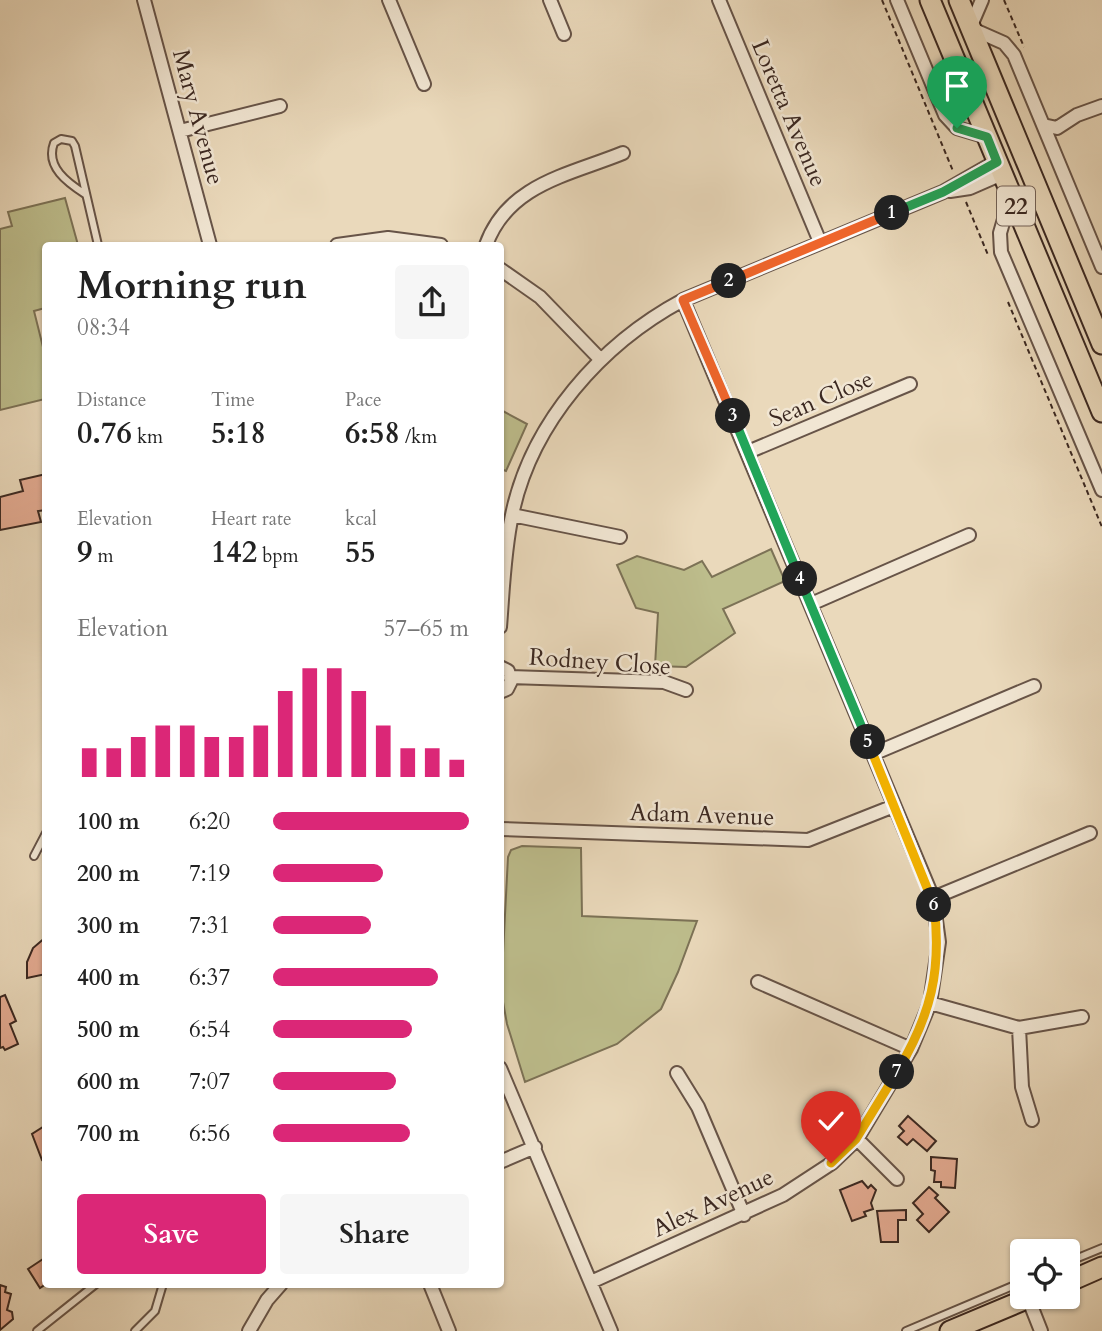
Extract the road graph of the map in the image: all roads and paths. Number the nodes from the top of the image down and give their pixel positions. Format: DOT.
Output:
graph roads {
  1 [pos="144,0"];
  2 [pos="389,0"];
  3 [pos="550,0"];
  4 [pos="719,0"];
  5 [pos="897,0"];
  6 [pos="930,0"];
  7 [pos="959,0"];
  8 [pos="982,0"];
  9 [pos="970,28"];
  10 [pos="564,34"];
  11 [pos="424,84"];
  12 [pos="280,106"];
  13 [pos="1102,106"];
  14 [pos="1043,125"];
  15 [pos="180,131"];
  16 [pos="987,137"];
  17 [pos="623,153"];
  18 [pos="1024,157"];
  19 [pos="1000,168"];
  20 [pos="85,194"];
  21 [pos="1011,195"];
  22 [pos="97,242"];
  23 [pos="209,242"];
  24 [pos="359,242"];
  25 [pos="419,242"];
  26 [pos="487,242"];
  27 [pos="820,242"];
  28 [pos="1102,267"];
  29 [pos="504,272"];
  30 [pos="683,300"];
  31 [pos="1102,344"];
  32 [pos="600,359"];
  33 [pos="910,384"];
  34 [pos="1102,412"];
  35 [pos="748,452"];
  36 [pos="1102,490"];
  37 [pos="512,515"];
  38 [pos="969,535"];
  39 [pos="620,537"];
  40 [pos="504,590"];
  41 [pos="811,604"];
  42 [pos="505,672"];
  43 [pos="1034,686"];
  44 [pos="504,689"];
  45 [pos="686,691"];
  46 [pos="873,754"];
  47 [pos="894,806"];
  48 [pos="504,829"];
  49 [pos="1090,833"];
  50 [pos="42,840"];
  51 [pos="34,856"];
  52 [pos="933,898"];
  53 [pos="758,982"];
  54 [pos="930,1003"];
  55 [pos="1082,1017"];
  56 [pos="1019,1028"];
  57 [pos="911,1049"];
  58 [pos="677,1073"];
  59 [pos="504,1077"];
  60 [pos="1032,1120"];
  61 [pos="856,1139"];
  62 [pos="534,1147"];
  63 [pos="504,1160"];
  64 [pos="897,1179"];
  65 [pos="744,1215"];
  66 [pos="1102,1248"];
  67 [pos="1080,1257"];
  68 [pos="1102,1267"];
  69 [pos="1080,1277"];
  70 [pos="591,1282"];
  71 [pos="91,1288"];
  72 [pos="162,1288"];
  73 [pos="278,1288"];
  74 [pos="432,1288"];
  75 [pos="1010,1297"];
  76 [pos="1010,1301"];
  77 [pos="1033,1309"];
  78 [pos="37,1331"];
  79 [pos="135,1331"];
  80 [pos="249,1331"];
  81 [pos="449,1331"];
  82 [pos="611,1331"];
  83 [pos="906,1331"];
  84 [pos="950,1331"];
  85 [pos="1041,1331"];
  1 -- 15 [label="street, Mary Avenue"];
  2 -- 11 [label="street"];
  3 -- 10 [label="street"];
  4 -- 27 [label="street, Loretta Avenue"];
  5 -- 16 [label="street"];
  6 -- 16 [label="main road, 22"];
  7 -- 9 [label="main road, 22"];
  8 -- 9 [label="street"];
  9 -- 14 [label="street"];
  9 -- 18 [label="main road, 22"];
  12 -- 15 [label="street"];
  13 -- 14 [label="street"];
  14 -- 28 [label="street"];
  15 -- 23 [label="street, Mary Avenue"];
  16 -- 19 [label="main road, 22"];
  17 -- 26 [label="street"];
  18 -- 19 [label="main road"];
  18 -- 31 [label="main road, 22"];
  19 -- 21 [label="main road, 22"];
  19 -- 27 [label="street"];
  20 -- 20 [label="lane"];
  20 -- 22 [label="lane"];
  21 -- 34 [label="main road, 22"];
  21 -- 36 [label="street"];
  24 -- 25 [label="street"];
  27 -- 30 [label="street"];
  29 -- 32 [label="street"];
  30 -- 32 [label="street"];
  30 -- 35 [label="street, Alex Avenue"];
  32 -- 37 [label="street"];
  33 -- 35 [label="street, Sean Close"];
  35 -- 41 [label="street, Alex Avenue"];
  37 -- 39 [label="street"];
  37 -- 40 [label="street"];
  38 -- 41 [label="street"];
  41 -- 46 [label="street, Alex Avenue"];
  42 -- 44 [label="street"];
  42 -- 45 [label="street, Rodney Close"];
  43 -- 46 [label="street"];
  46 -- 47 [label="street, Alex Avenue"];
  47 -- 48 [label="street, Adam Avenue"];
  47 -- 52 [label="street, Alex Avenue"];
  49 -- 52 [label="street"];
  50 -- 51 [label="lane"];
  52 -- 54 [label="street, Alex Avenue"];
  53 -- 57 [label="street"];
  54 -- 56 [label="street"];
  54 -- 57 [label="street, Alex Avenue"];
  55 -- 56 [label="street"];
  56 -- 60 [label="street"];
  57 -- 61 [label="street, Alex Avenue"];
  58 -- 65 [label="street"];
  59 -- 62 [label="street"];
  61 -- 64 [label="street"];
  61 -- 65 [label="street, Alex Avenue"];
  62 -- 63 [label="street"];
  62 -- 70 [label="street"];
  65 -- 70 [label="street, Alex Avenue"];
  66 -- 67 [label="lane"];
  68 -- 69 [label="main road"];
  70 -- 82 [label="street"];
  71 -- 78 [label="lane"];
  72 -- 79 [label="lane"];
  73 -- 80 [label="street"];
  74 -- 81 [label="street"];
  75 -- 83 [label="lane"];
  76 -- 84 [label="main road"];
  77 -- 85 [label="street"];
}
